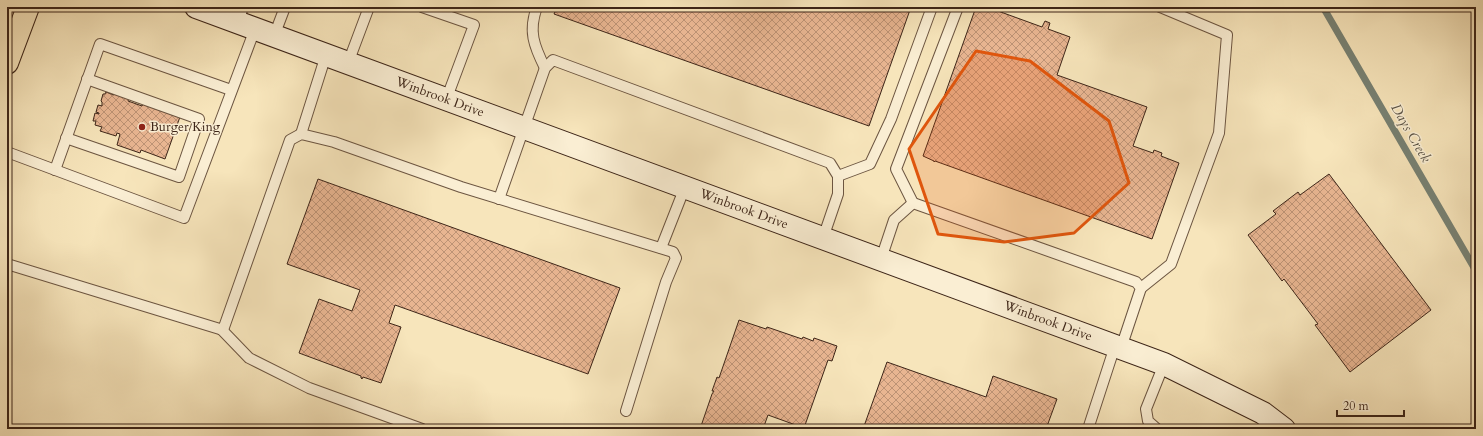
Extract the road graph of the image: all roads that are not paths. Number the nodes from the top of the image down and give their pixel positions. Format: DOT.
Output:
graph roads {
  1 [pos="28,7"];
  2 [pos="196,7"];
  3 [pos="284,7"];
  4 [pos="369,7"];
  5 [pos="422,7"];
  6 [pos="537,7"];
  7 [pos="932,7"];
  8 [pos="958,7"];
  9 [pos="1160,7"];
  10 [pos="252,24"];
  11 [pos="326,55"];
  12 [pos="7,63"];
  13 [pos="348,63"];
  14 [pos="545,68"];
  15 [pos="87,79"];
  16 [pos="232,90"];
  17 [pos="446,100"];
  18 [pos="525,128"];
  19 [pos="300,134"];
  20 [pos="66,138"];
  21 [pos="7,152"];
  22 [pos="55,170"];
  23 [pos="838,176"];
  24 [pos="685,187"];
  25 [pos="499,199"];
  26 [pos="913,203"];
  27 [pos="823,238"];
  28 [pos="661,248"];
  29 [pos="881,260"];
  30 [pos="7,264"];
  31 [pos="1141,288"];
  32 [pos="222,330"];
  33 [pos="1118,347"];
  34 [pos="1164,364"];
  35 [pos="626,411"];
  36 [pos="422,429"];
  37 [pos="1088,429"];
  38 [pos="1157,429"];
  39 [pos="1284,429"];
  1 -- 12 [label="main road"];
  2 -- 10 [label="street, Winbrook Drive"];
  3 -- 10 [label="lane"];
  4 -- 13 [label="lane"];
  5 -- 17 [label="lane"];
  6 -- 14 [label="lane"];
  7 -- 23 [label="lane"];
  8 -- 26 [label="lane"];
  9 -- 31 [label="lane"];
  10 -- 11 [label="street, Winbrook Drive"];
  10 -- 16 [label="lane"];
  11 -- 13 [label="street, Winbrook Drive"];
  11 -- 19 [label="lane"];
  13 -- 17 [label="street, Winbrook Drive"];
  14 -- 18 [label="lane"];
  14 -- 23 [label="lane"];
  15 -- 16 [label="lane"];
  15 -- 20 [label="lane"];
  15 -- 20 [label="lane"];
  16 -- 22 [label="lane"];
  17 -- 18 [label="street, Winbrook Drive"];
  18 -- 24 [label="street, Winbrook Drive"];
  18 -- 25 [label="lane"];
  19 -- 25 [label="lane"];
  19 -- 32 [label="lane"];
  20 -- 22 [label="lane"];
  21 -- 22 [label="lane"];
  23 -- 27 [label="lane"];
  24 -- 27 [label="street, Winbrook Drive"];
  24 -- 28 [label="lane"];
  25 -- 28 [label="lane"];
  26 -- 29 [label="lane"];
  26 -- 31 [label="lane"];
  27 -- 29 [label="street, Winbrook Drive"];
  28 -- 35 [label="lane"];
  29 -- 33 [label="street, Winbrook Drive"];
  30 -- 32 [label="lane"];
  31 -- 33 [label="lane"];
  32 -- 36 [label="lane"];
  33 -- 34 [label="street, Winbrook Drive"];
  33 -- 37 [label="lane"];
  34 -- 38 [label="lane"];
  34 -- 39 [label="street, Winbrook Drive"];
}
